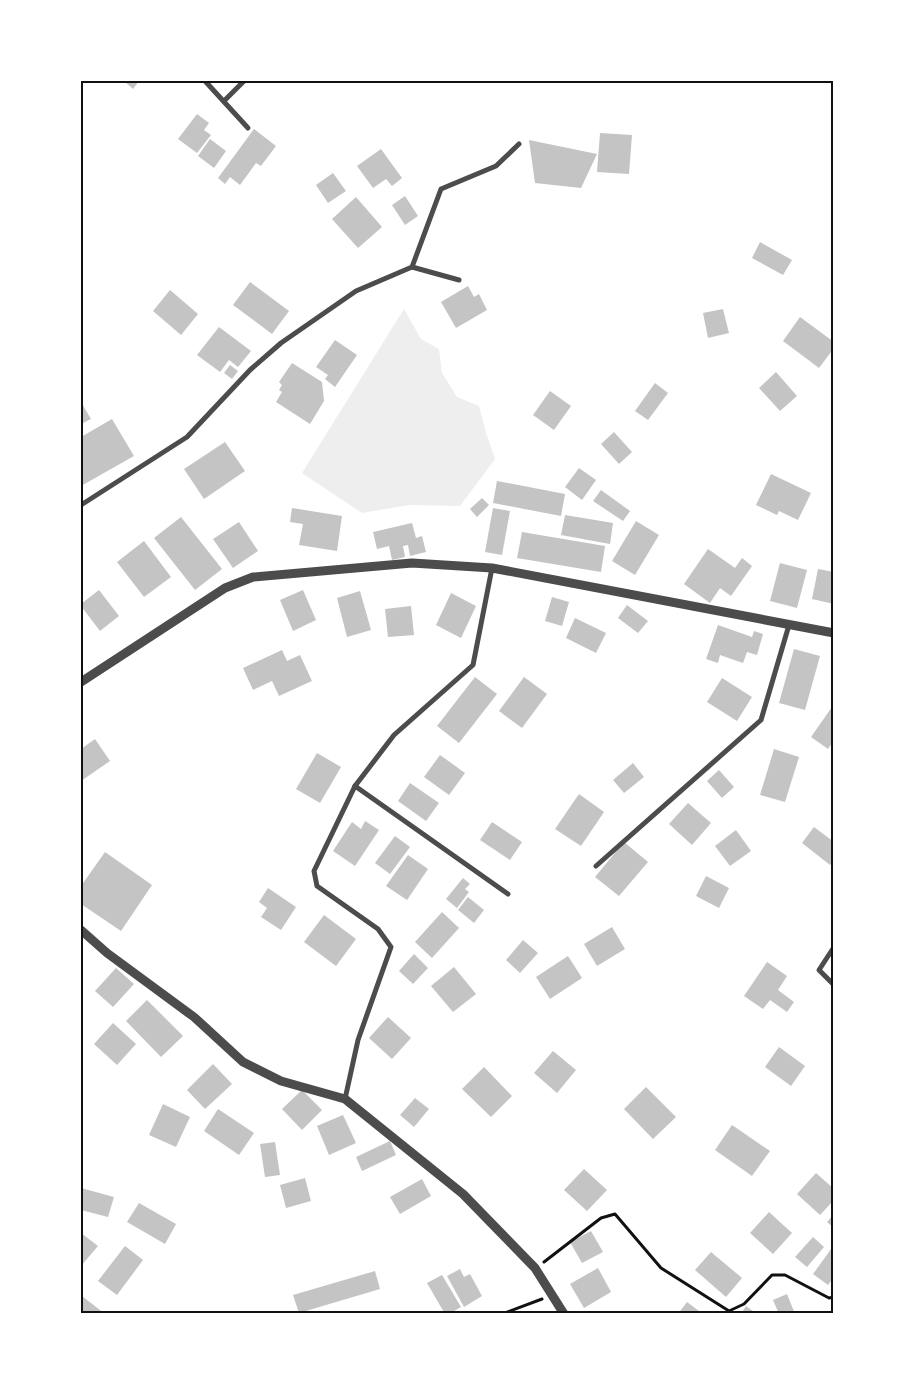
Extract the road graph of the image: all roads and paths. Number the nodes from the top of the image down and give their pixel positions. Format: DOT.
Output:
graph roads {
  1 [pos="205,81"];
  2 [pos="244,81"];
  3 [pos="224,101"];
  4 [pos="248,128"];
  5 [pos="519,144"];
  6 [pos="412,267"];
  7 [pos="459,280"];
  8 [pos="81,505"];
  9 [pos="492,568"];
  10 [pos="789,625"];
  11 [pos="834,633"];
  12 [pos="81,682"];
  13 [pos="356,786"];
  14 [pos="596,866"];
  15 [pos="508,894"];
  16 [pos="81,930"];
  17 [pos="834,947"];
  18 [pos="834,985"];
  19 [pos="345,1099"];
  20 [pos="535,1268"];
  21 [pos="552,1295"];
  22 [pos="834,1297"];
  23 [pos="502,1314"];
  24 [pos="564,1314"];
  1 -- 3 [label="street"];
  2 -- 3 [label="street"];
  3 -- 4 [label="street"];
  5 -- 6 [label="street"];
  6 -- 7 [label="street"];
  6 -- 8 [label="street"];
  9 -- 10 [label="street"];
  9 -- 12 [label="street"];
  9 -- 13 [label="street"];
  10 -- 11 [label="street"];
  10 -- 14 [label="street"];
  13 -- 15 [label="street"];
  13 -- 19 [label="street"];
  16 -- 19 [label="street"];
  17 -- 18 [label="street"];
  19 -- 20 [label="street"];
  20 -- 21 [label="street"];
  20 -- 22 [label="path"];
  21 -- 23 [label="path"];
  21 -- 24 [label="street"];
}
